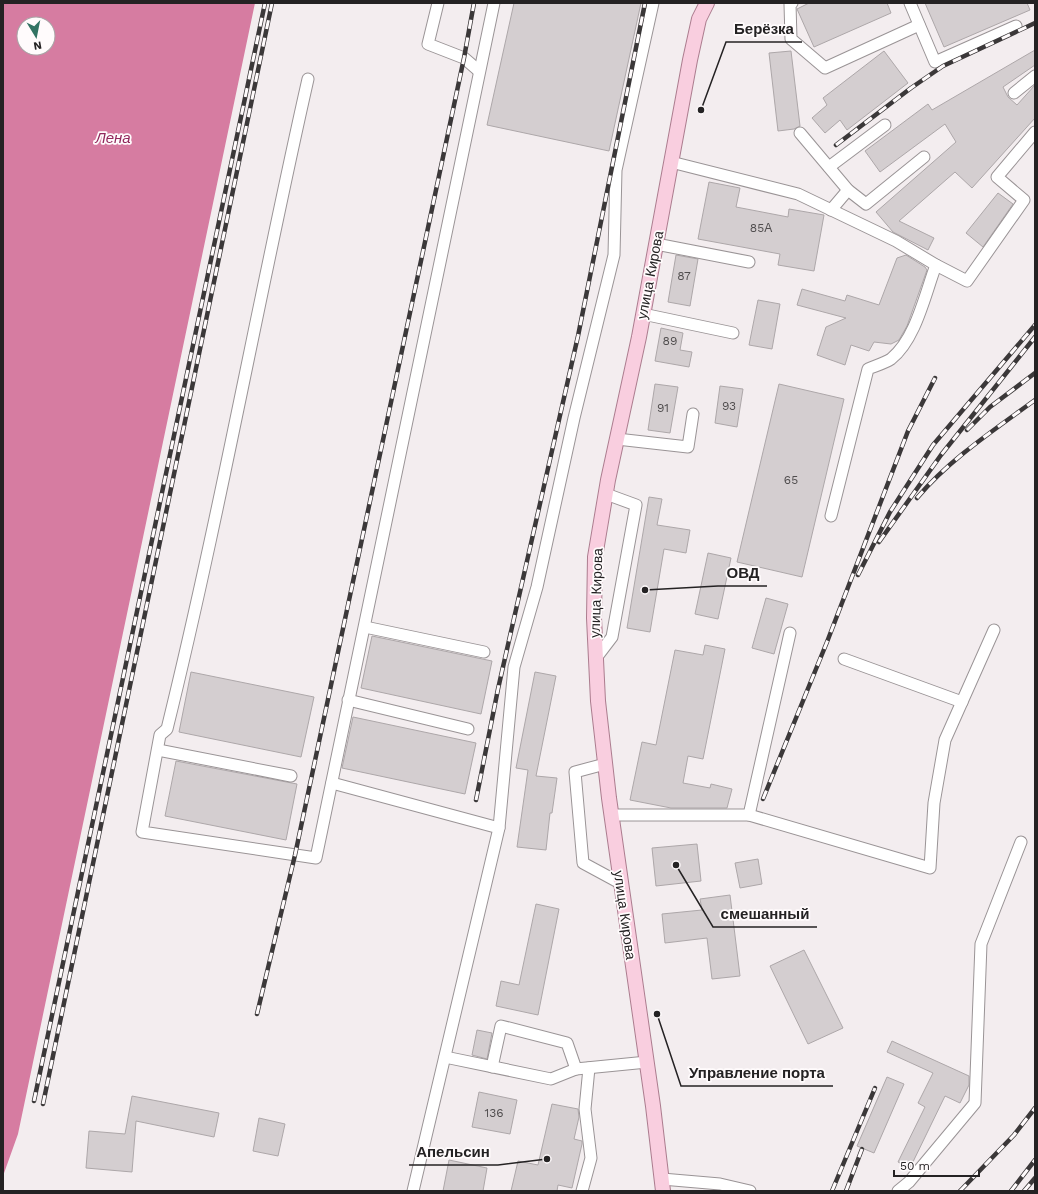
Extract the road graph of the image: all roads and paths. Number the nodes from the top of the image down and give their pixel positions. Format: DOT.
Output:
graph roads {
  1 [pos="438,3"];
  2 [pos="494,3"];
  3 [pos="653,3"];
  4 [pos="707,3"];
  5 [pos="792,3"];
  6 [pos="910,3"];
  7 [pos="919,25"];
  8 [pos="1016,26"];
  9 [pos="479,71"];
  10 [pos="1035,76"];
  11 [pos="308,79"];
  12 [pos="1014,93"];
  13 [pos="885,125"];
  14 [pos="1035,132"];
  15 [pos="800,133"];
  16 [pos="924,157"];
  17 [pos="671,162"];
  18 [pos="829,167"];
  19 [pos="848,190"];
  20 [pos="831,210"];
  21 [pos="656,244"];
  22 [pos="749,262"];
  23 [pos="936,264"];
  24 [pos="643,314"];
  25 [pos="733,333"];
  26 [pos="693,414"];
  27 [pos="617,439"];
  28 [pos="606,494"];
  29 [pos="831,516"];
  30 [pos="365,627"];
  31 [pos="994,630"];
  32 [pos="790,633"];
  33 [pos="484,652"];
  34 [pos="596,658"];
  35 [pos="844,659"];
  36 [pos="348,700"];
  37 [pos="962,702"];
  38 [pos="468,730"];
  39 [pos="158,750"];
  40 [pos="605,764"];
  41 [pos="291,776"];
  42 [pos="332,783"];
  43 [pos="611,815"];
  44 [pos="749,815"];
  45 [pos="498,828"];
  46 [pos="1022,842"];
  47 [pos="620,883"];
  48 [pos="445,1057"];
  49 [pos="647,1062"];
  50 [pos="492,1067"];
  51 [pos="589,1068"];
  52 [pos="576,1069"];
  53 [pos="662,1185"];
  54 [pos="720,1188"];
  55 [pos="413,1191"];
  56 [pos="582,1191"];
  57 [pos="750,1191"];
  58 [pos="898,1191"];
  1 -- 9 [label="lane"];
  2 -- 9 [label="lane"];
  3 -- 45 [label="lane"];
  4 -- 17 [label="main road, улица Кирова"];
  5 -- 7 [label="lane"];
  6 -- 7 [label="lane"];
  7 -- 8 [label="lane"];
  9 -- 30 [label="lane"];
  10 -- 12 [label="lane"];
  11 -- 39 [label="lane"];
  13 -- 18 [label="lane"];
  14 -- 23 [label="lane"];
  15 -- 18 [label="lane"];
  16 -- 19 [label="lane"];
  17 -- 20 [label="lane"];
  17 -- 21 [label="main road, улица Кирова"];
  18 -- 19 [label="lane"];
  19 -- 20 [label="lane"];
  20 -- 23 [label="lane"];
  21 -- 22 [label="lane"];
  21 -- 24 [label="main road, улица Кирова"];
  23 -- 29 [label="lane"];
  24 -- 25 [label="lane"];
  24 -- 27 [label="main road, улица Кирова"];
  26 -- 27 [label="lane"];
  27 -- 28 [label="main road, улица Кирова"];
  28 -- 34 [label="main road, улица Кирова"];
  28 -- 34 [label="lane"];
  30 -- 33 [label="lane"];
  30 -- 36 [label="lane"];
  31 -- 37 [label="lane"];
  32 -- 44 [label="lane"];
  34 -- 40 [label="main road, улица Кирова"];
  35 -- 37 [label="lane"];
  36 -- 38 [label="lane"];
  36 -- 42 [label="lane"];
  37 -- 44 [label="lane"];
  39 -- 41 [label="lane"];
  39 -- 42 [label="lane"];
  40 -- 43 [label="main road, улица Кирова"];
  40 -- 47 [label="lane"];
  42 -- 45 [label="lane"];
  43 -- 44 [label="lane"];
  43 -- 47 [label="main road, улица Кирова"];
  45 -- 48 [label="lane"];
  46 -- 58 [label="lane"];
  47 -- 49 [label="main road, улица Кирова"];
  48 -- 50 [label="lane"];
  48 -- 55 [label="lane"];
  49 -- 51 [label="lane"];
  49 -- 53 [label="main road, улица Кирова"];
  50 -- 52 [label="lane"];
  50 -- 52 [label="lane"];
  51 -- 52 [label="lane"];
  51 -- 56 [label="lane"];
  53 -- 54 [label="lane"];
  54 -- 57 [label="lane"];
}
